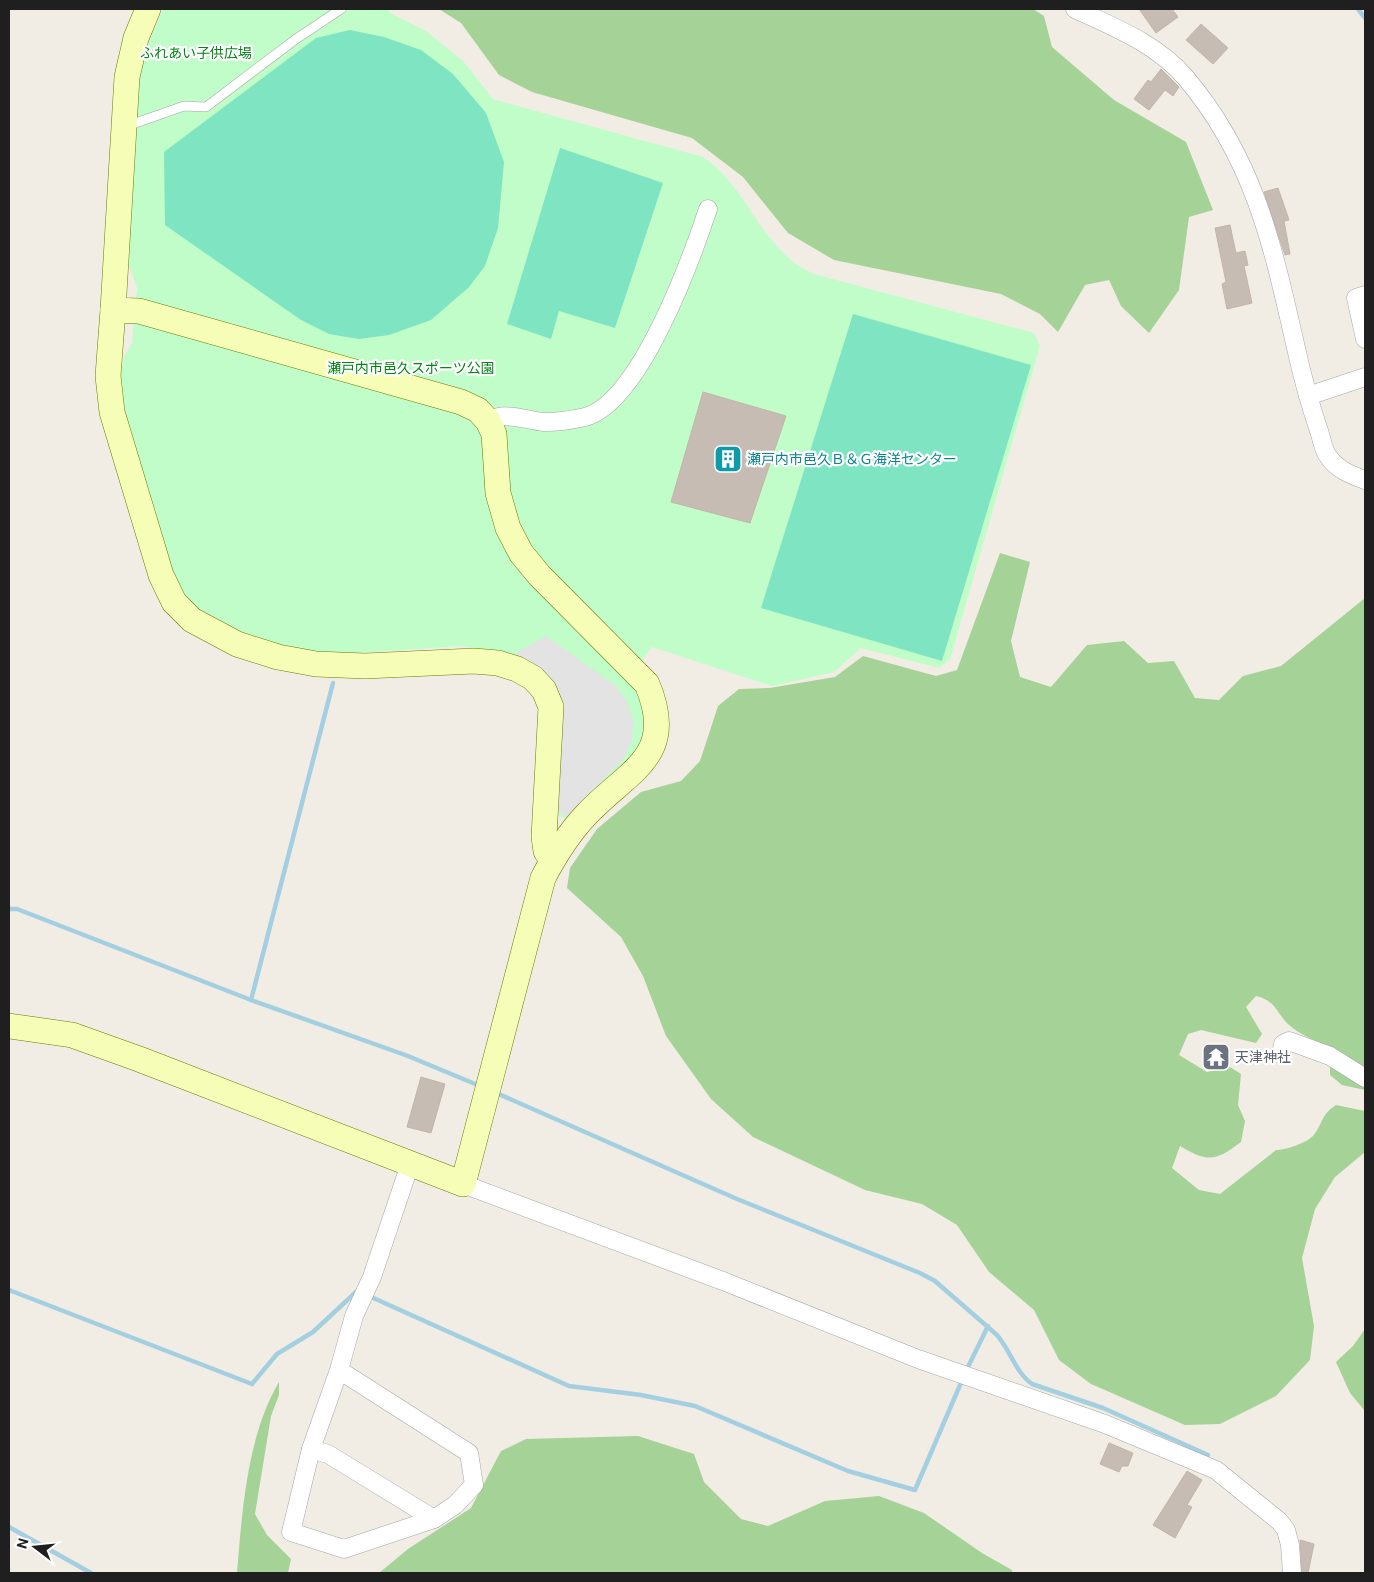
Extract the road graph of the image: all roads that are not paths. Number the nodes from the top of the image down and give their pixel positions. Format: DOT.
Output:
graph roads {
  1 [pos="148,9"];
  2 [pos="341,9"];
  3 [pos="1074,9"];
  4 [pos="124,127"];
  5 [pos="708,209"];
  6 [pos="1365,295"];
  7 [pos="113,310"];
  8 [pos="1365,340"];
  9 [pos="1365,377"];
  10 [pos="1308,396"];
  11 [pos="488,421"];
  12 [pos="1365,480"];
  13 [pos="552,860"];
  14 [pos="9,1026"];
  15 [pos="1282,1054"];
  16 [pos="1365,1078"];
  17 [pos="410,1164"];
  18 [pos="463,1184"];
  19 [pos="339,1370"];
  20 [pos="311,1449"];
  21 [pos="434,1519"];
  22 [pos="1292,1573"];
  1 -- 4 [label="street"];
  2 -- 4 [label="lane"];
  3 -- 10 [label="street"];
  4 -- 7 [label="street"];
  5 -- 11 [label="street"];
  6 -- 8 [label="street"];
  7 -- 11 [label="street"];
  7 -- 13 [label="street"];
  9 -- 10 [label="street"];
  10 -- 12 [label="street"];
  11 -- 13 [label="street"];
  13 -- 18 [label="street"];
  14 -- 17 [label="street"];
  15 -- 16 [label="street"];
  17 -- 18 [label="street"];
  17 -- 19 [label="street"];
  18 -- 22 [label="street"];
  19 -- 20 [label="street"];
  19 -- 21 [label="street"];
  20 -- 21 [label="street"];
  20 -- 21 [label="street"];
}
